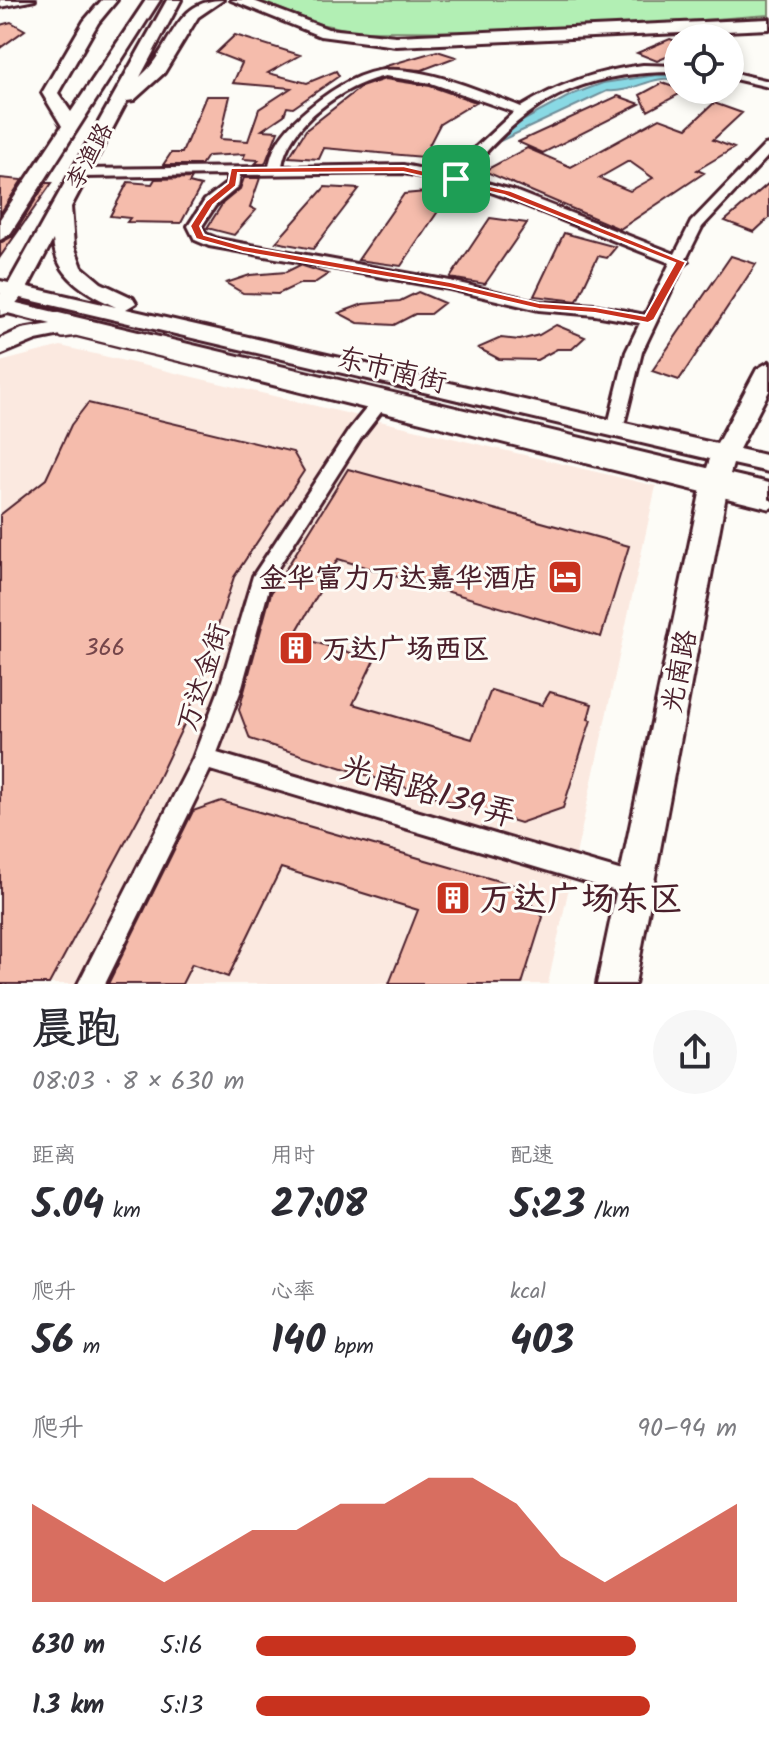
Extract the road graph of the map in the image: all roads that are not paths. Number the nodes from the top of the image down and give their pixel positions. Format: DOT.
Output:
graph roads {
  1 [pos="28,0"];
  2 [pos="110,0"];
  3 [pos="153,0"];
  4 [pos="174,0"];
  5 [pos="216,0"];
  6 [pos="238,0"];
  7 [pos="0,3"];
  8 [pos="769,24"];
  9 [pos="664,70"];
  10 [pos="744,78"];
  11 [pos="769,84"];
  12 [pos="116,106"];
  13 [pos="521,111"];
  14 [pos="71,126"];
  15 [pos="769,148"];
  16 [pos="275,168"];
  17 [pos="234,170"];
  18 [pos="80,173"];
  19 [pos="456,179"];
  20 [pos="65,200"];
  21 [pos="0,234"];
  22 [pos="681,262"];
  23 [pos="4,299"];
  24 [pos="648,320"];
  25 [pos="88,326"];
  26 [pos="219,337"];
  27 [pos="0,348"];
  28 [pos="0,355"];
  29 [pos="769,369"];
  30 [pos="381,402"];
  31 [pos="615,429"];
  32 [pos="769,464"];
  33 [pos="718,474"];
  34 [pos="769,492"];
  35 [pos="769,504"];
  36 [pos="204,759"];
  37 [pos="636,886"];
  38 [pos="91,984"];
  39 [pos="616,984"];
  1 -- 7 [label="main road"];
  2 -- 14 [label="main road"];
  3 -- 14 [label="main road, 李渔路"];
  4 -- 12 [label="main road, 李渔路"];
  5 -- 12 [label="main road"];
  6 -- 8 [label="main road"];
  9 -- 13 [label="street"];
  10 -- 11 [label="street"];
  12 -- 18 [label="main road, 李渔路"];
  13 -- 16 [label="street"];
  13 -- 19 [label="street"];
  14 -- 21 [label="main road, 李渔路"];
  15 -- 22 [label="street"];
  16 -- 17 [label="street"];
  16 -- 19 [label="street"];
  17 -- 18 [label="street"];
  17 -- 24 [label="street"];
  18 -- 20 [label="main road, 李渔路"];
  19 -- 22 [label="street"];
  20 -- 23 [label="main road, 李渔路"];
  20 -- 26 [label="main road"];
  22 -- 24 [label="street"];
  23 -- 25 [label="main road, 东市南街"];
  23 -- 26 [label="main road, 东市南街"];
  24 -- 31 [label="street"];
  25 -- 27 [label="main road"];
  25 -- 30 [label="main road, 东市南街"];
  26 -- 31 [label="main road, 东市南街"];
  28 -- 30 [label="lane"];
  29 -- 33 [label="main road, 光南路"];
  30 -- 33 [label="main road, 东市南街"];
  30 -- 36 [label="street, 万达金街"];
  31 -- 33 [label="main road, 东市南街"];
  32 -- 33 [label="main road, 东市南街"];
  33 -- 34 [label="main road, 东市南街"];
  33 -- 35 [label="lane"];
  33 -- 37 [label="main road, 光南路"];
  36 -- 37 [label="street, 光南路139弄"];
  36 -- 38 [label="street, 万达金街"];
  37 -- 39 [label="main road, 光南路"];
}
